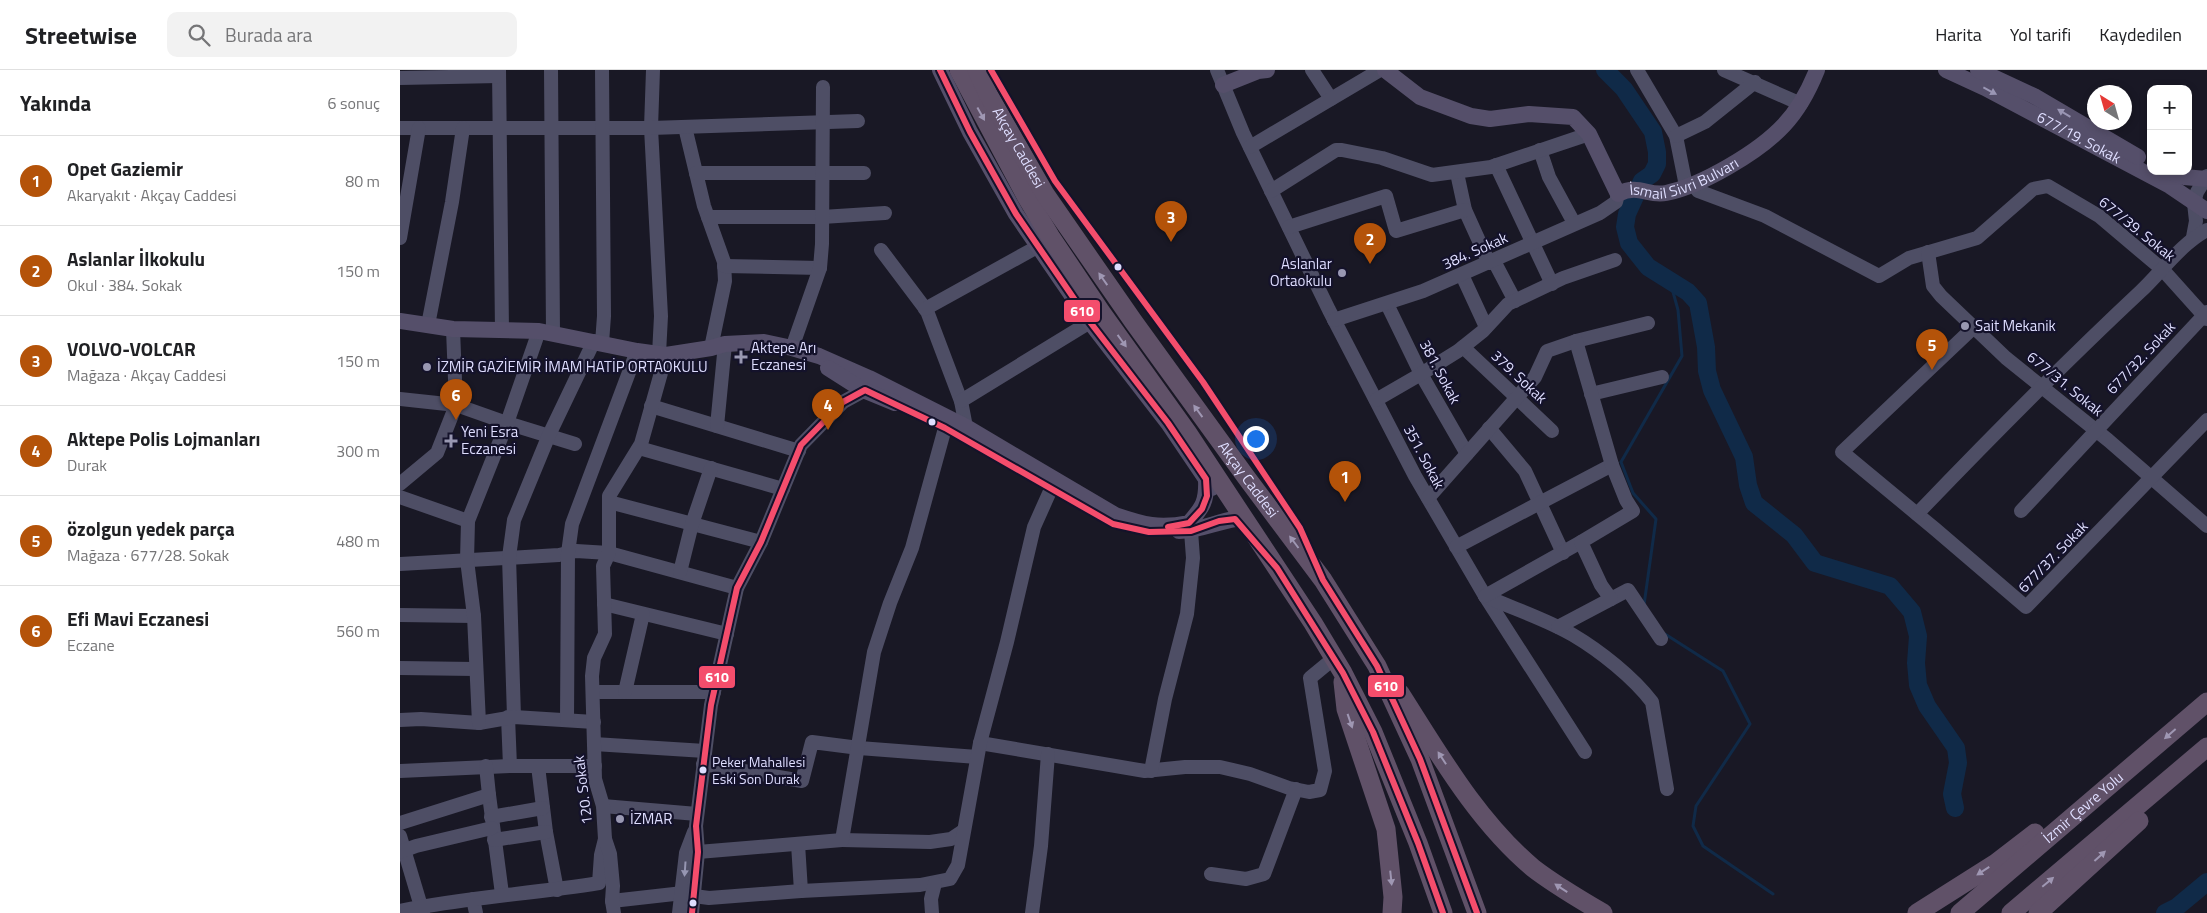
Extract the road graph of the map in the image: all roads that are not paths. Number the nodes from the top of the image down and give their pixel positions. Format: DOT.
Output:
graph roads {
  1 [pos="551,70"];
  2 [pos="602,70"];
  3 [pos="653,70"];
  4 [pos="940,70"];
  5 [pos="959,70"];
  6 [pos="977,70"];
  7 [pos="1267,70"];
  8 [pos="1312,70"];
  9 [pos="1380,70"];
  10 [pos="1385,70"];
  11 [pos="1637,70"];
  12 [pos="1724,70"];
  13 [pos="1817,70"];
  14 [pos="1946,70"];
  15 [pos="1978,70"];
  16 [pos="499,73"];
  17 [pos="1748,76"];
  18 [pos="400,78"];
  19 [pos="1220,78"];
  20 [pos="823,87"];
  21 [pos="1331,99"];
  22 [pos="1801,104"];
  23 [pos="822,121"];
  24 [pos="858,121"];
  25 [pos="685,127"];
  26 [pos="400,128"];
  27 [pos="418,128"];
  28 [pos="463,128"];
  29 [pos="500,128"];
  30 [pos="550,128"];
  31 [pos="601,128"];
  32 [pos="651,128"];
  33 [pos="1589,134"];
  34 [pos="1676,136"];
  35 [pos="1250,147"];
  36 [pos="1540,150"];
  37 [pos="2147,163"];
  38 [pos="1496,165"];
  39 [pos="696,173"];
  40 [pos="823,173"];
  41 [pos="864,173"];
  42 [pos="1457,173"];
  43 [pos="2178,175"];
  44 [pos="2207,178"];
  45 [pos="1690,185"];
  46 [pos="1271,191"];
  47 [pos="1623,191"];
  48 [pos="2201,207"];
  49 [pos="1465,210"];
  50 [pos="886,213"];
  51 [pos="708,217"];
  52 [pos="822,217"];
  53 [pos="1574,223"];
  54 [pos="1288,227"];
  55 [pos="2207,230"];
  56 [pos="2193,237"];
  57 [pos="400,238"];
  58 [pos="1531,244"];
  59 [pos="1037,246"];
  60 [pos="880,250"];
  61 [pos="1928,252"];
  62 [pos="1615,260"];
  63 [pos="1492,262"];
  64 [pos="724,266"];
  65 [pos="820,268"];
  66 [pos="2163,270"];
  67 [pos="1462,275"];
  68 [pos="1552,284"];
  69 [pos="1515,301"];
  70 [pos="1387,304"];
  71 [pos="925,309"];
  72 [pos="2206,316"];
  73 [pos="1334,320"];
  74 [pos="400,321"];
  75 [pos="1090,322"];
  76 [pos="1648,323"];
  77 [pos="428,325"];
  78 [pos="1486,327"];
  79 [pos="1974,327"];
  80 [pos="453,329"];
  81 [pos="502,331"];
  82 [pos="546,332"];
  83 [pos="1576,341"];
  84 [pos="598,342"];
  85 [pos="718,346"];
  86 [pos="1462,347"];
  87 [pos="799,350"];
  88 [pos="637,351"];
  89 [pos="663,354"];
  90 [pos="1422,374"];
  91 [pos="850,376"];
  92 [pos="1662,377"];
  93 [pos="869,385"];
  94 [pos="2042,388"];
  95 [pos="1591,394"];
  96 [pos="1517,397"];
  97 [pos="400,398"];
  98 [pos="1376,400"];
  99 [pos="961,401"];
  100 [pos="843,402"];
  101 [pos="456,405"];
  102 [pos="652,406"];
  103 [pos="2207,420"];
  104 [pos="507,423"];
  105 [pos="717,426"];
  106 [pos="966,427"];
  107 [pos="945,428"];
  108 [pos="1489,428"];
  109 [pos="2096,430"];
  110 [pos="1552,431"];
  111 [pos="550,435"];
  112 [pos="575,444"];
  113 [pos="638,448"];
  114 [pos="799,451"];
  115 [pos="1467,454"];
  116 [pos="1612,465"];
  117 [pos="711,468"];
  118 [pos="2152,478"];
  119 [pos="1206,479"];
  120 [pos="400,484"];
  121 [pos="1053,485"];
  122 [pos="783,489"];
  123 [pos="400,497"];
  124 [pos="1428,498"];
  125 [pos="609,502"];
  126 [pos="1541,503"];
  127 [pos="2021,511"];
  128 [pos="1917,514"];
  129 [pos="1234,519"];
  130 [pos="468,521"];
  131 [pos="692,524"];
  132 [pos="2207,526"];
  133 [pos="1191,531"];
  134 [pos="761,542"];
  135 [pos="1581,542"];
  136 [pos="1456,547"];
  137 [pos="568,553"];
  138 [pos="609,553"];
  139 [pos="1563,553"];
  140 [pos="509,558"];
  141 [pos="467,560"];
  142 [pos="400,564"];
  143 [pos="1277,568"];
  144 [pos="680,572"];
  145 [pos="737,588"];
  146 [pos="1485,596"];
  147 [pos="1610,600"];
  148 [pos="604,604"];
  149 [pos="643,614"];
  150 [pos="400,616"];
  151 [pos="474,616"];
  152 [pos="1558,627"];
  153 [pos="727,634"];
  154 [pos="1661,639"];
  155 [pos="1338,666"];
  156 [pos="1377,666"];
  157 [pos="400,668"];
  158 [pos="475,669"];
  159 [pos="593,692"];
  160 [pos="625,692"];
  161 [pos="714,692"];
  162 [pos="2207,702"];
  163 [pos="511,717"];
  164 [pos="400,720"];
  165 [pos="568,720"];
  166 [pos="594,722"];
  167 [pos="479,723"];
  168 [pos="594,744"];
  169 [pos="2207,747"];
  170 [pos="859,748"];
  171 [pos="978,750"];
  172 [pos="1585,752"];
  173 [pos="1048,754"];
  174 [pos="704,758"];
  175 [pos="2207,759"];
  176 [pos="486,766"];
  177 [pos="510,766"];
  178 [pos="538,766"];
  179 [pos="595,766"];
  180 [pos="400,771"];
  181 [pos="1151,771"];
  182 [pos="2110,785"];
  183 [pos="1296,789"];
  184 [pos="1667,789"];
  185 [pos="489,795"];
  186 [pos="603,806"];
  187 [pos="543,808"];
  188 [pos="696,820"];
  189 [pos="400,823"];
  190 [pos="492,829"];
  191 [pos="963,831"];
  192 [pos="546,832"];
  193 [pos="400,836"];
  194 [pos="605,839"];
  195 [pos="842,840"];
  196 [pos="798,844"];
  197 [pos="402,852"];
  198 [pos="698,852"];
  199 [pos="1211,874"];
  200 [pos="935,883"];
  201 [pos="556,890"];
  202 [pos="801,890"];
  203 [pos="502,894"];
  204 [pos="688,895"];
  205 [pos="473,898"];
  206 [pos="613,907"];
  207 [pos="422,910"];
  208 [pos="400,911"];
  209 [pos="476,913"];
  210 [pos="679,913"];
  211 [pos="692,913"];
  212 [pos="932,913"];
  213 [pos="1032,913"];
  214 [pos="1392,913"];
  215 [pos="1443,913"];
  216 [pos="1477,913"];
  217 [pos="1603,913"];
  218 [pos="1917,913"];
  219 [pos="1960,913"];
  220 [pos="2011,913"];
  221 [pos="2038,913"];
  1 -- 30 [label="street"];
  2 -- 31 [label="street"];
  3 -- 32 [label="street"];
  4 -- 59 [label="main road"];
  5 -- 143 [label="highway, Akçay Caddesi, one-way"];
  156 -- 6 [label="highway, Akçay Caddesi, one-way"];
  7 -- 19 [label="main road"];
  8 -- 21 [label="street"];
  9 -- 21 [label="street"];
  10 -- 33 [label="main road, İsmail Sivri Bulvarı"];
  11 -- 34 [label="street"];
  12 -- 17 [label="street"];
  13 -- 22 [label="main road, İsmail Sivri Bulvarı"];
  14 -- 48 [label="main road, 677/19. Sokak, one-way"];
  37 -- 15 [label="main road, 677/19. Sokak, one-way"];
  16 -- 18 [label="street"];
  16 -- 29 [label="street"];
  17 -- 22 [label="street"];
  17 -- 34 [label="street"];
  19 -- 35 [label="street, 351. Sokak"];
  20 -- 23 [label="street"];
  21 -- 35 [label="street"];
  22 -- 45 [label="main road, İsmail Sivri Bulvarı"];
  23 -- 24 [label="street"];
  23 -- 25 [label="street"];
  23 -- 40 [label="street"];
  25 -- 32 [label="street"];
  25 -- 39 [label="street"];
  26 -- 27 [label="street"];
  27 -- 28 [label="street"];
  27 -- 57 [label="street"];
  28 -- 29 [label="street"];
  28 -- 77 [label="street"];
  29 -- 30 [label="street"];
  29 -- 81 [label="street"];
  30 -- 31 [label="street"];
  30 -- 82 [label="street"];
  31 -- 32 [label="street"];
  31 -- 84 [label="street"];
  32 -- 89 [label="street"];
  33 -- 36 [label="street"];
  33 -- 47 [label="main road, İsmail Sivri Bulvarı"];
  34 -- 45 [label="street"];
  35 -- 46 [label="street, 351. Sokak"];
  36 -- 38 [label="street"];
  36 -- 53 [label="street"];
  38 -- 42 [label="street"];
  38 -- 58 [label="street"];
  39 -- 40 [label="street"];
  39 -- 51 [label="street"];
  40 -- 41 [label="street"];
  40 -- 52 [label="street"];
  42 -- 46 [label="street"];
  42 -- 49 [label="street"];
  43 -- 44 [label="main road"];
  44 -- 48 [label="street"];
  45 -- 47 [label="main road, İsmail Sivri Bulvarı"];
  45 -- 61 [label="street"];
  46 -- 54 [label="street, 351. Sokak"];
  47 -- 53 [label="street, 384. Sokak"];
  48 -- 56 [label="street"];
  49 -- 54 [label="street"];
  49 -- 63 [label="street"];
  50 -- 52 [label="street"];
  51 -- 52 [label="street"];
  51 -- 64 [label="street"];
  52 -- 65 [label="street"];
  53 -- 58 [label="street, 384. Sokak"];
  54 -- 73 [label="street, 351. Sokak"];
  55 -- 56 [label="street"];
  56 -- 66 [label="street"];
  58 -- 63 [label="street, 384. Sokak"];
  58 -- 68 [label="street"];
  59 -- 71 [label="street"];
  59 -- 75 [label="main road"];
  60 -- 71 [label="street"];
  61 -- 66 [label="street, 677/39. Sokak"];
  61 -- 79 [label="street, 677/31. Sokak"];
  62 -- 68 [label="street"];
  63 -- 67 [label="street, 384. Sokak"];
  63 -- 69 [label="street"];
  64 -- 65 [label="street"];
  64 -- 85 [label="street"];
  65 -- 87 [label="street"];
  66 -- 72 [label="street, 677/39. Sokak"];
  66 -- 94 [label="street"];
  67 -- 70 [label="street, 384. Sokak"];
  67 -- 78 [label="street"];
  68 -- 69 [label="street"];
  69 -- 78 [label="street"];
  70 -- 73 [label="street, 384. Sokak"];
  70 -- 90 [label="street, 381. Sokak"];
  71 -- 99 [label="street"];
  72 -- 109 [label="street, 677/32. Sokak"];
  73 -- 98 [label="street, 351. Sokak"];
  74 -- 77 [label="main road"];
  75 -- 99 [label="street"];
  75 -- 119 [label="main road"];
  76 -- 83 [label="street"];
  77 -- 80 [label="main road"];
  78 -- 86 [label="street"];
  79 -- 94 [label="street, 677/31. Sokak"];
  79 -- 128 [label="street, 677/37. Sokak"];
  80 -- 81 [label="main road"];
  80 -- 101 [label="street"];
  81 -- 82 [label="main road"];
  82 -- 84 [label="main road"];
  82 -- 104 [label="street"];
  83 -- 95 [label="street"];
  83 -- 96 [label="street"];
  84 -- 88 [label="main road"];
  84 -- 111 [label="street"];
  85 -- 87 [label="main road"];
  85 -- 89 [label="main road"];
  85 -- 105 [label="street"];
  86 -- 90 [label="street"];
  86 -- 96 [label="street, 379. Sokak"];
  87 -- 91 [label="main road"];
  88 -- 89 [label="main road"];
  88 -- 137 [label="street"];
  89 -- 102 [label="street"];
  90 -- 98 [label="street"];
  90 -- 115 [label="street, 381. Sokak"];
  91 -- 93 [label="main road"];
  91 -- 100 [label="street"];
  92 -- 95 [label="street"];
  93 -- 100 [label="street"];
  93 -- 106 [label="main road"];
  93 -- 107 [label="main road"];
  94 -- 109 [label="street, 677/31. Sokak"];
  94 -- 128 [label="street"];
  95 -- 116 [label="street"];
  96 -- 108 [label="street"];
  96 -- 110 [label="street, 379. Sokak"];
  97 -- 101 [label="street"];
  98 -- 124 [label="street, 351. Sokak"];
  99 -- 106 [label="street"];
  100 -- 114 [label="street"];
  101 -- 104 [label="street"];
  101 -- 120 [label="street"];
  102 -- 105 [label="street"];
  102 -- 113 [label="street"];
  103 -- 118 [label="street, 677/37. Sokak"];
  104 -- 111 [label="street"];
  104 -- 130 [label="street"];
  105 -- 114 [label="street"];
  106 -- 121 [label="main road"];
  107 -- 121 [label="main road"];
  107 -- 170 [label="street"];
  108 -- 115 [label="street"];
  108 -- 126 [label="street"];
  109 -- 118 [label="street, 677/31. Sokak"];
  109 -- 127 [label="street, 677/32. Sokak"];
  111 -- 112 [label="street"];
  111 -- 140 [label="street"];
  113 -- 117 [label="street"];
  113 -- 125 [label="street"];
  114 -- 122 [label="street"];
  115 -- 124 [label="street"];
  116 -- 126 [label="street"];
  116 -- 135 [label="street"];
  117 -- 122 [label="street"];
  117 -- 131 [label="street"];
  118 -- 128 [label="street, 677/37. Sokak"];
  118 -- 132 [label="street, 677/31. Sokak"];
  119 -- 121 [label="main road"];
  119 -- 129 [label="main road"];
  121 -- 133 [label="main road"];
  121 -- 171 [label="street"];
  122 -- 134 [label="street"];
  123 -- 130 [label="street"];
  124 -- 136 [label="street, 351. Sokak"];
  125 -- 131 [label="street"];
  125 -- 138 [label="street, 120. Sokak"];
  126 -- 136 [label="street"];
  126 -- 139 [label="street"];
  129 -- 133 [label="main road"];
  129 -- 143 [label="main road"];
  130 -- 141 [label="street"];
  131 -- 134 [label="street"];
  131 -- 144 [label="street"];
  133 -- 181 [label="street"];
  134 -- 145 [label="street"];
  135 -- 139 [label="street"];
  135 -- 147 [label="street"];
  136 -- 146 [label="street, 351. Sokak"];
  137 -- 138 [label="street"];
  137 -- 140 [label="street"];
  137 -- 165 [label="street"];
  138 -- 144 [label="street"];
  138 -- 148 [label="street, 120. Sokak"];
  139 -- 146 [label="street"];
  140 -- 141 [label="street"];
  140 -- 163 [label="street"];
  141 -- 142 [label="street"];
  141 -- 151 [label="street"];
  143 -- 155 [label="highway, Akçay Caddesi"];
  144 -- 145 [label="street"];
  145 -- 153 [label="street"];
  146 -- 152 [label="street"];
  146 -- 172 [label="street, 351. Sokak"];
  147 -- 152 [label="street"];
  147 -- 154 [label="street"];
  148 -- 149 [label="street"];
  148 -- 159 [label="street, 120. Sokak"];
  149 -- 153 [label="street"];
  149 -- 160 [label="street"];
  150 -- 151 [label="street"];
  151 -- 158 [label="street"];
  152 -- 184 [label="street"];
  153 -- 161 [label="street"];
  155 -- 183 [label="street"];
  155 -- 214 [label="highway, one-way"];
  155 -- 215 [label="highway, Akçay Caddesi"];
  156 -- 216 [label="highway, Akçay Caddesi"];
  217 -- 156 [label="highway, one-way"];
  157 -- 158 [label="street"];
  158 -- 167 [label="street"];
  159 -- 160 [label="street"];
  159 -- 166 [label="street, 120. Sokak"];
  160 -- 161 [label="street"];
  161 -- 174 [label="street"];
  162 -- 182 [label="highway, İzmir Çevre Yolu, one-way"];
  163 -- 165 [label="street"];
  163 -- 167 [label="street"];
  163 -- 177 [label="street"];
  164 -- 167 [label="street"];
  165 -- 166 [label="street"];
  166 -- 168 [label="street, 120. Sokak"];
  168 -- 174 [label="street"];
  168 -- 179 [label="street, 120. Sokak"];
  220 -- 169 [label="highway, one-way"];
  170 -- 171 [label="street"];
  170 -- 174 [label="street"];
  170 -- 195 [label="street"];
  171 -- 173 [label="street"];
  171 -- 191 [label="street"];
  173 -- 181 [label="street"];
  173 -- 213 [label="street"];
  174 -- 188 [label="street"];
  221 -- 175 [label="highway, one-way"];
  176 -- 177 [label="street"];
  176 -- 180 [label="street"];
  176 -- 185 [label="street"];
  177 -- 178 [label="street"];
  178 -- 179 [label="street"];
  178 -- 187 [label="street"];
  179 -- 186 [label="street, 120. Sokak"];
  181 -- 183 [label="street"];
  182 -- 218 [label="highway, one-way"];
  182 -- 219 [label="highway, İzmir Çevre Yolu"];
  183 -- 199 [label="street"];
  185 -- 189 [label="street"];
  185 -- 190 [label="street"];
  186 -- 188 [label="street"];
  186 -- 194 [label="street, 120. Sokak"];
  187 -- 190 [label="street"];
  187 -- 192 [label="street"];
  188 -- 198 [label="street"];
  188 -- 204 [label="street, one-way"];
  190 -- 192 [label="street"];
  190 -- 197 [label="street"];
  190 -- 203 [label="street"];
  191 -- 195 [label="street"];
  191 -- 200 [label="street"];
  192 -- 201 [label="street"];
  193 -- 197 [label="street"];
  194 -- 201 [label="street"];
  194 -- 206 [label="street, 120. Sokak"];
  195 -- 196 [label="street"];
  196 -- 198 [label="street"];
  196 -- 202 [label="street"];
  197 -- 207 [label="street"];
  198 -- 204 [label="street"];
  200 -- 202 [label="street"];
  200 -- 212 [label="street"];
  201 -- 203 [label="street"];
  202 -- 204 [label="street"];
  203 -- 205 [label="street"];
  204 -- 206 [label="street"];
  204 -- 210 [label="street"];
  204 -- 211 [label="street"];
  205 -- 207 [label="street"];
  205 -- 209 [label="street"];
  207 -- 208 [label="street"];
}
